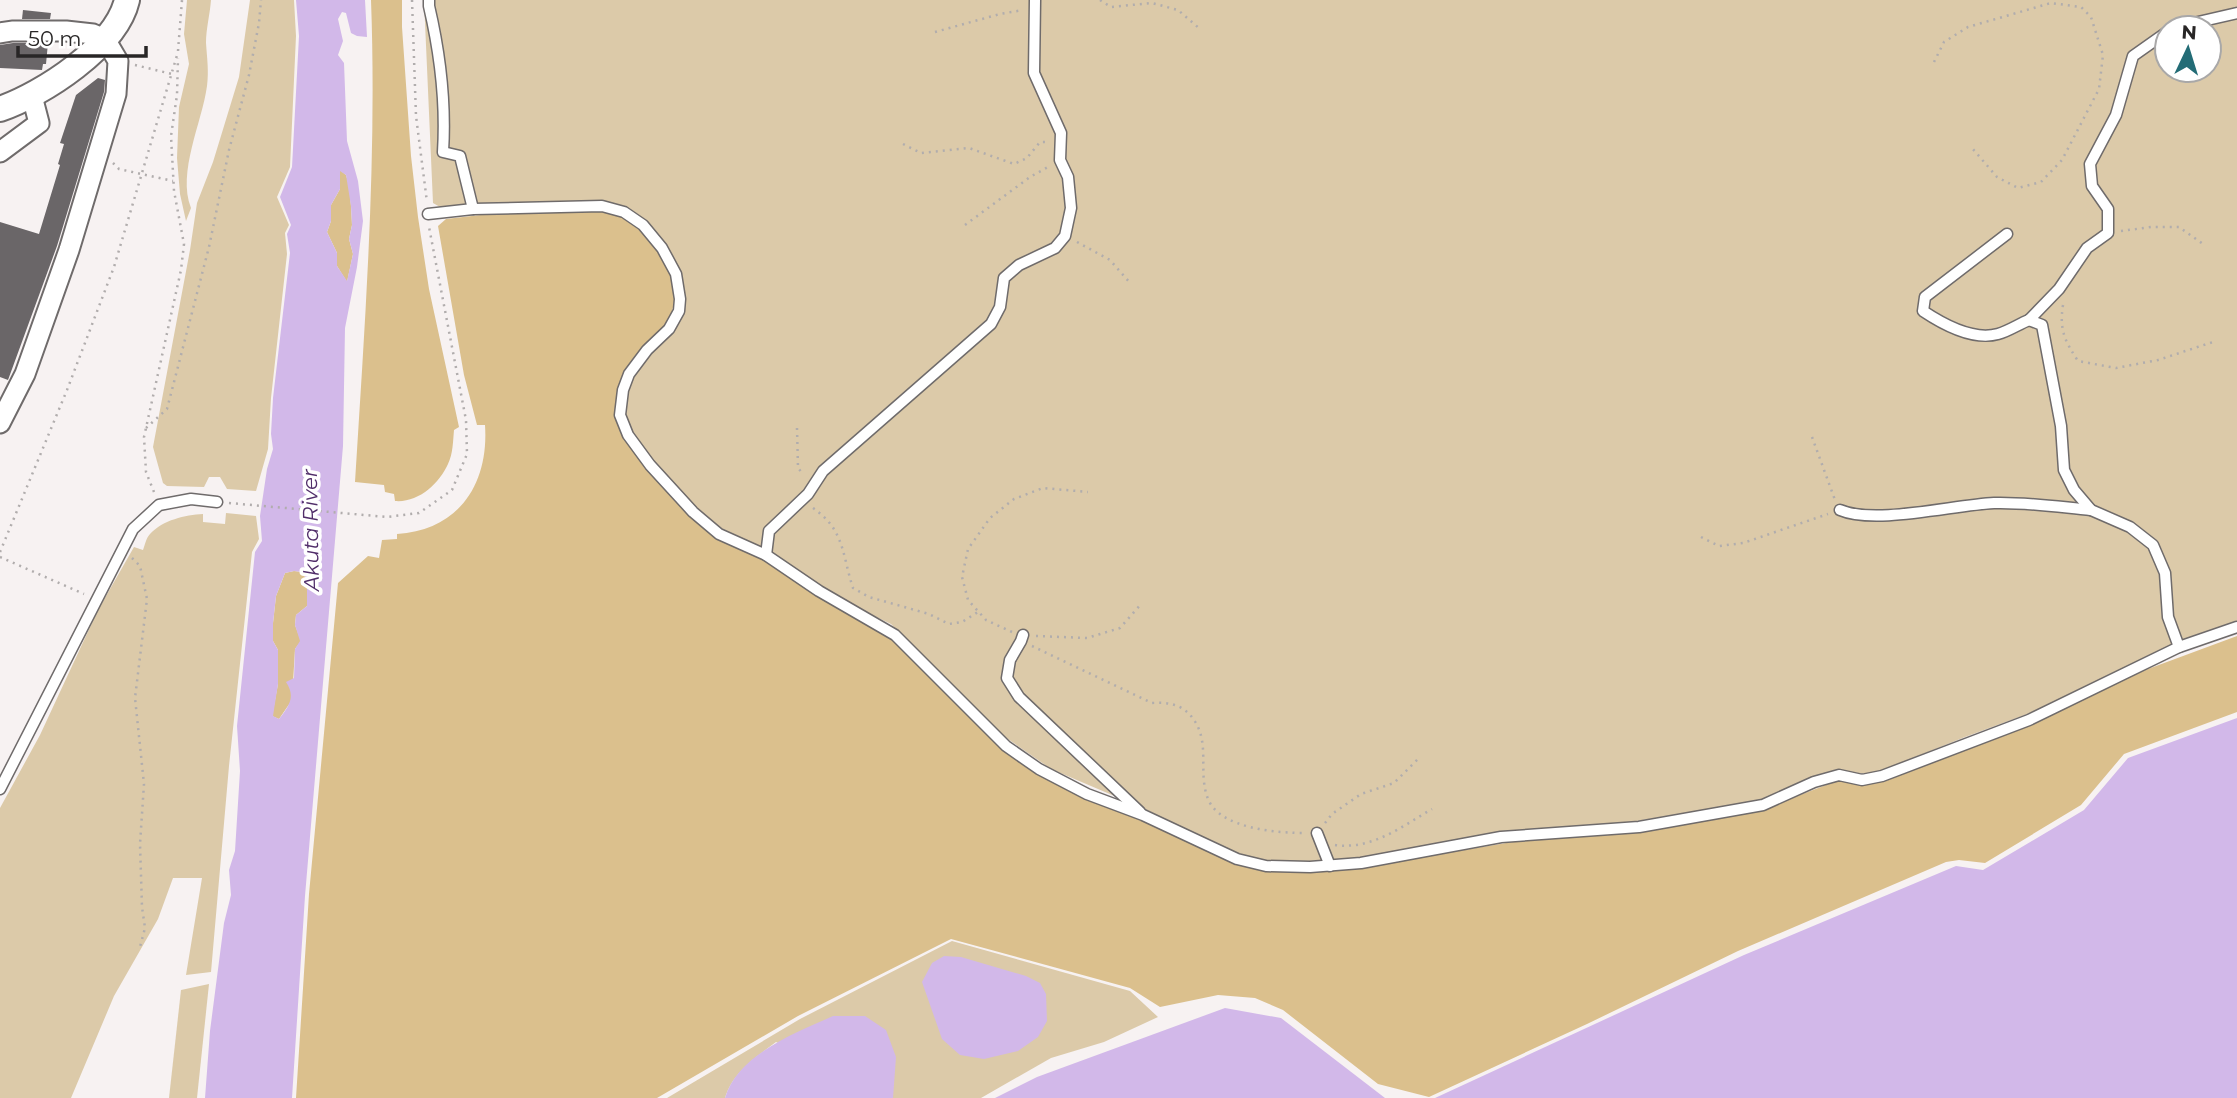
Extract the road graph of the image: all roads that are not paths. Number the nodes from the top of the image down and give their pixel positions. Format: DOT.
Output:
graph roads {
  1 [pos="127,0"];
  2 [pos="429,0"];
  3 [pos="1035,0"];
  4 [pos="0,33"];
  5 [pos="105,39"];
  6 [pos="2153,42"];
  7 [pos="32,96"];
  8 [pos="0,109"];
  9 [pos="0,152"];
  10 [pos="474,209"];
  11 [pos="428,214"];
  12 [pos="2007,234"];
  13 [pos="2029,320"];
  14 [pos="0,423"];
  15 [pos="217,502"];
  16 [pos="1840,510"];
  17 [pos="2091,510"];
  18 [pos="766,555"];
  19 [pos="2237,627"];
  20 [pos="1022,638"];
  21 [pos="2179,647"];
  22 [pos="0,789"];
  23 [pos="1143,815"];
  24 [pos="1317,833"];
  25 [pos="1330,866"];
  1 -- 5 [label="street"];
  2 -- 10 [label="lane"];
  3 -- 18 [label="lane"];
  4 -- 5 [label="street"];
  5 -- 7 [label="street"];
  5 -- 14 [label="street"];
  6 -- 13 [label="lane"];
  7 -- 8 [label="street"];
  7 -- 9 [label="street"];
  10 -- 11 [label="lane"];
  10 -- 18 [label="lane"];
  12 -- 13 [label="lane"];
  13 -- 17 [label="lane"];
  15 -- 22 [label="lane"];
  16 -- 17 [label="lane"];
  17 -- 21 [label="lane"];
  18 -- 23 [label="lane"];
  19 -- 21 [label="lane"];
  20 -- 23 [label="lane"];
  21 -- 25 [label="lane"];
  23 -- 25 [label="lane"];
  24 -- 25 [label="lane"];
}
